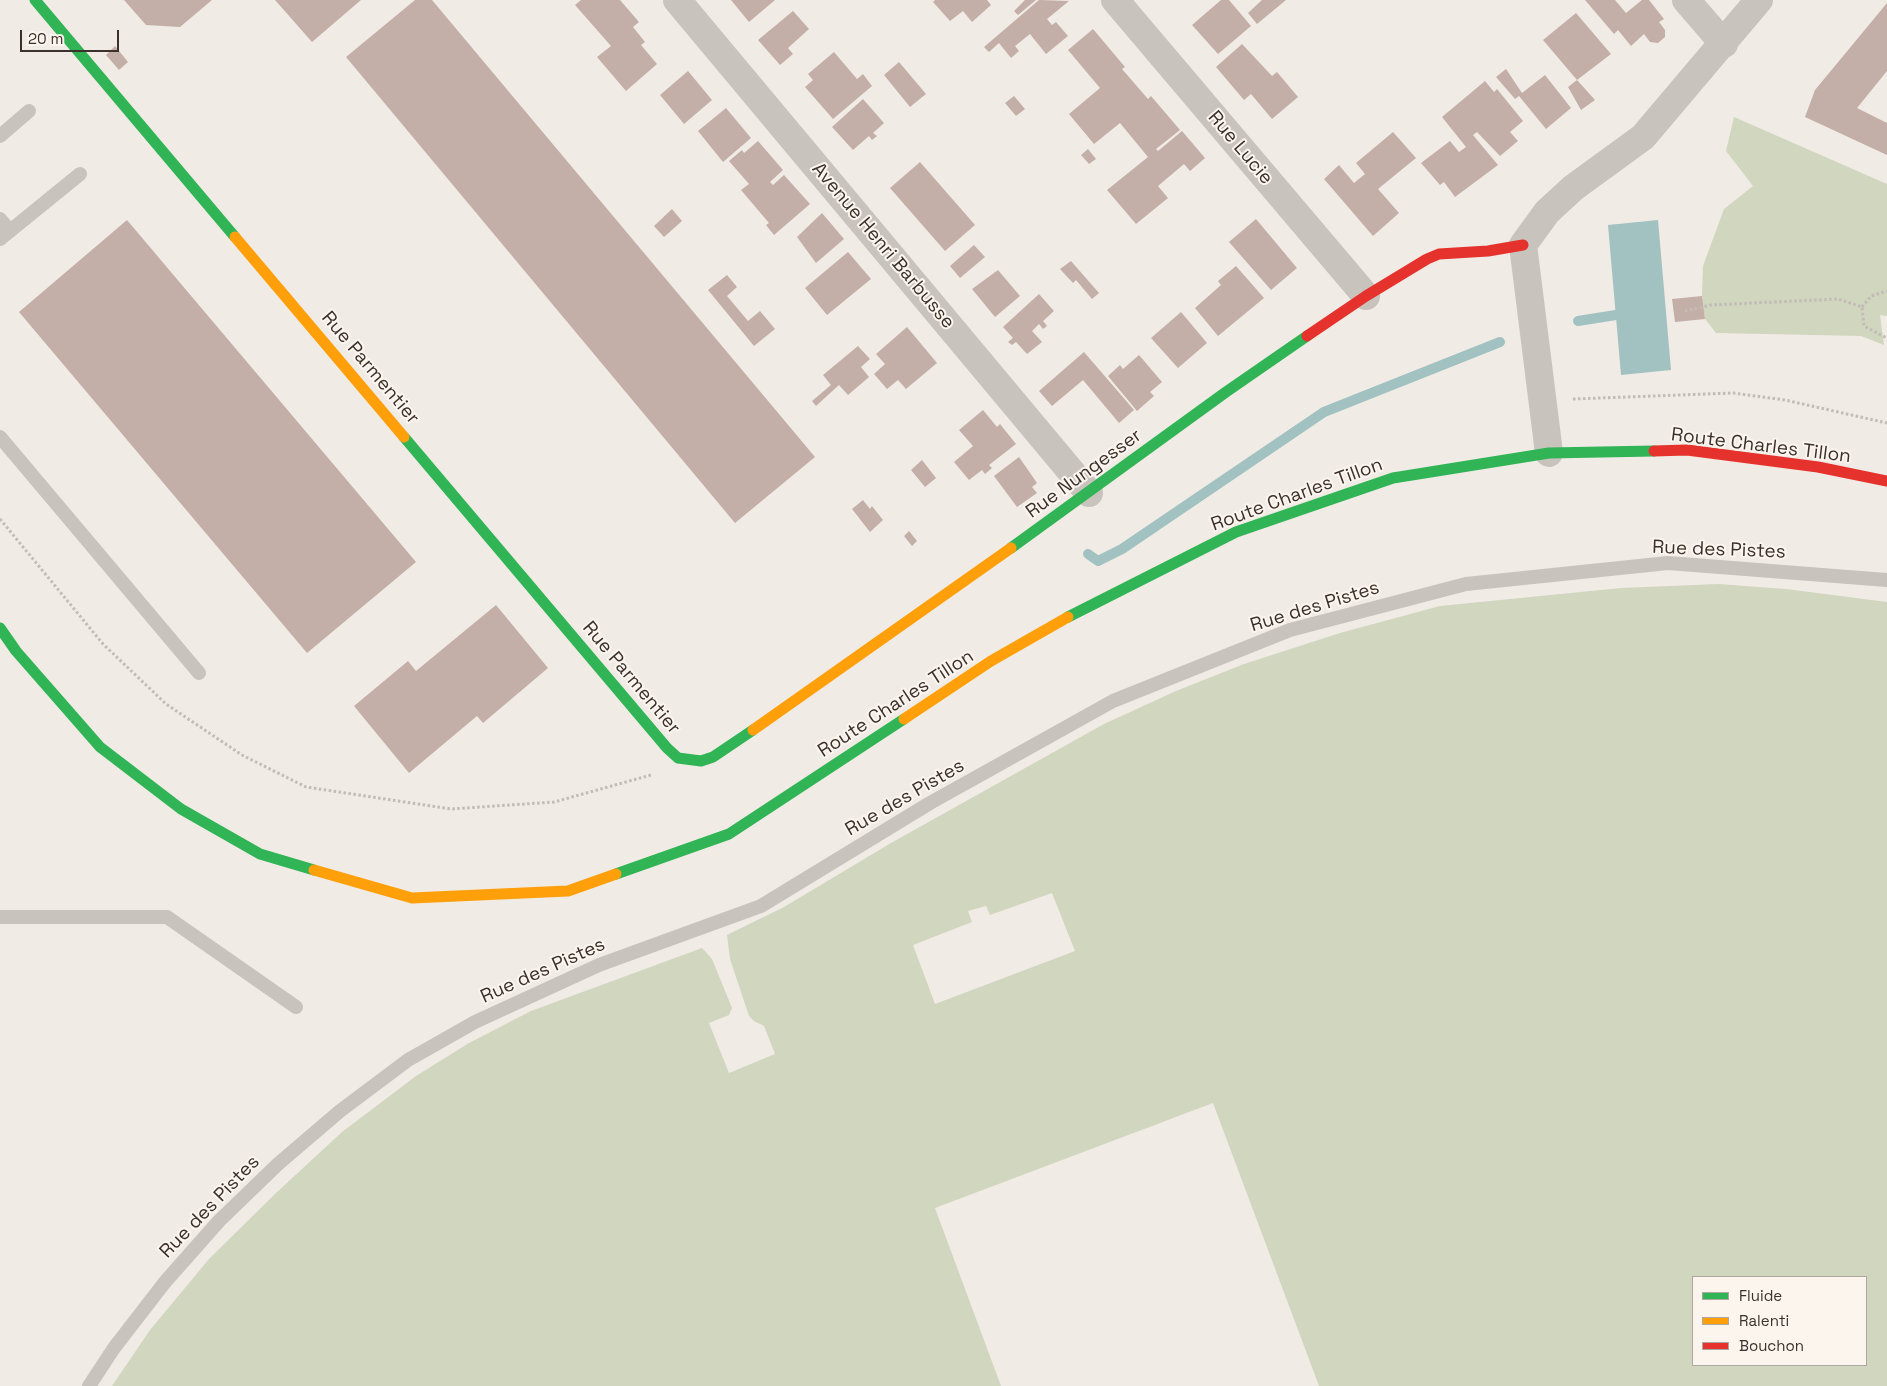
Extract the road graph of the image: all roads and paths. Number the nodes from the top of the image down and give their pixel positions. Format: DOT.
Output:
graph roads {
  1 [pos="35,0"];
  2 [pos="676,0"];
  3 [pos="1114,0"];
  4 [pos="1686,0"];
  5 [pos="1759,0"];
  6 [pos="1724,44"];
  7 [pos="29,111"];
  8 [pos="0,136"];
  9 [pos="80,174"];
  10 [pos="0,220"];
  11 [pos="5,235"];
  12 [pos="1523,245"];
  13 [pos="1887,291"];
  14 [pos="1366,296"];
  15 [pos="1862,307"];
  16 [pos="1685,311"];
  17 [pos="1887,338"];
  18 [pos="1544,401"];
  19 [pos="1887,423"];
  20 [pos="0,438"];
  21 [pos="1549,453"];
  22 [pos="1887,481"];
  23 [pos="1089,493"];
  24 [pos="0,519"];
  25 [pos="1887,580"];
  26 [pos="0,628"];
  27 [pos="199,673"];
  28 [pos="678,758"];
  29 [pos="0,917"];
  30 [pos="296,1007"];
  31 [pos="89,1386"];
  1 -- 28 [label="main road, Rue Parmentier"];
  2 -- 23 [label="street, Avenue Henri Barbusse"];
  3 -- 14 [label="street, Rue Lucie"];
  4 -- 6 [label="street"];
  5 -- 6 [label="street"];
  6 -- 12 [label="street"];
  7 -- 8 [label="lane"];
  9 -- 11 [label="lane"];
  10 -- 11 [label="lane"];
  12 -- 14 [label="main road, Rue Nungesser"];
  12 -- 18 [label="street"];
  13 -- 15 [label="path"];
  14 -- 23 [label="main road, Rue Nungesser"];
  15 -- 16 [label="path"];
  15 -- 17 [label="path"];
  18 -- 19 [label="path"];
  18 -- 21 [label="street"];
  20 -- 27 [label="lane"];
  21 -- 22 [label="main road, Route Charles Tillon"];
  21 -- 26 [label="main road, Route Charles Tillon"];
  23 -- 28 [label="main road, Rue Nungesser"];
  24 -- 28 [label="path"];
  25 -- 31 [label="lane, Rue des Pistes"];
  29 -- 30 [label="lane"];
}
